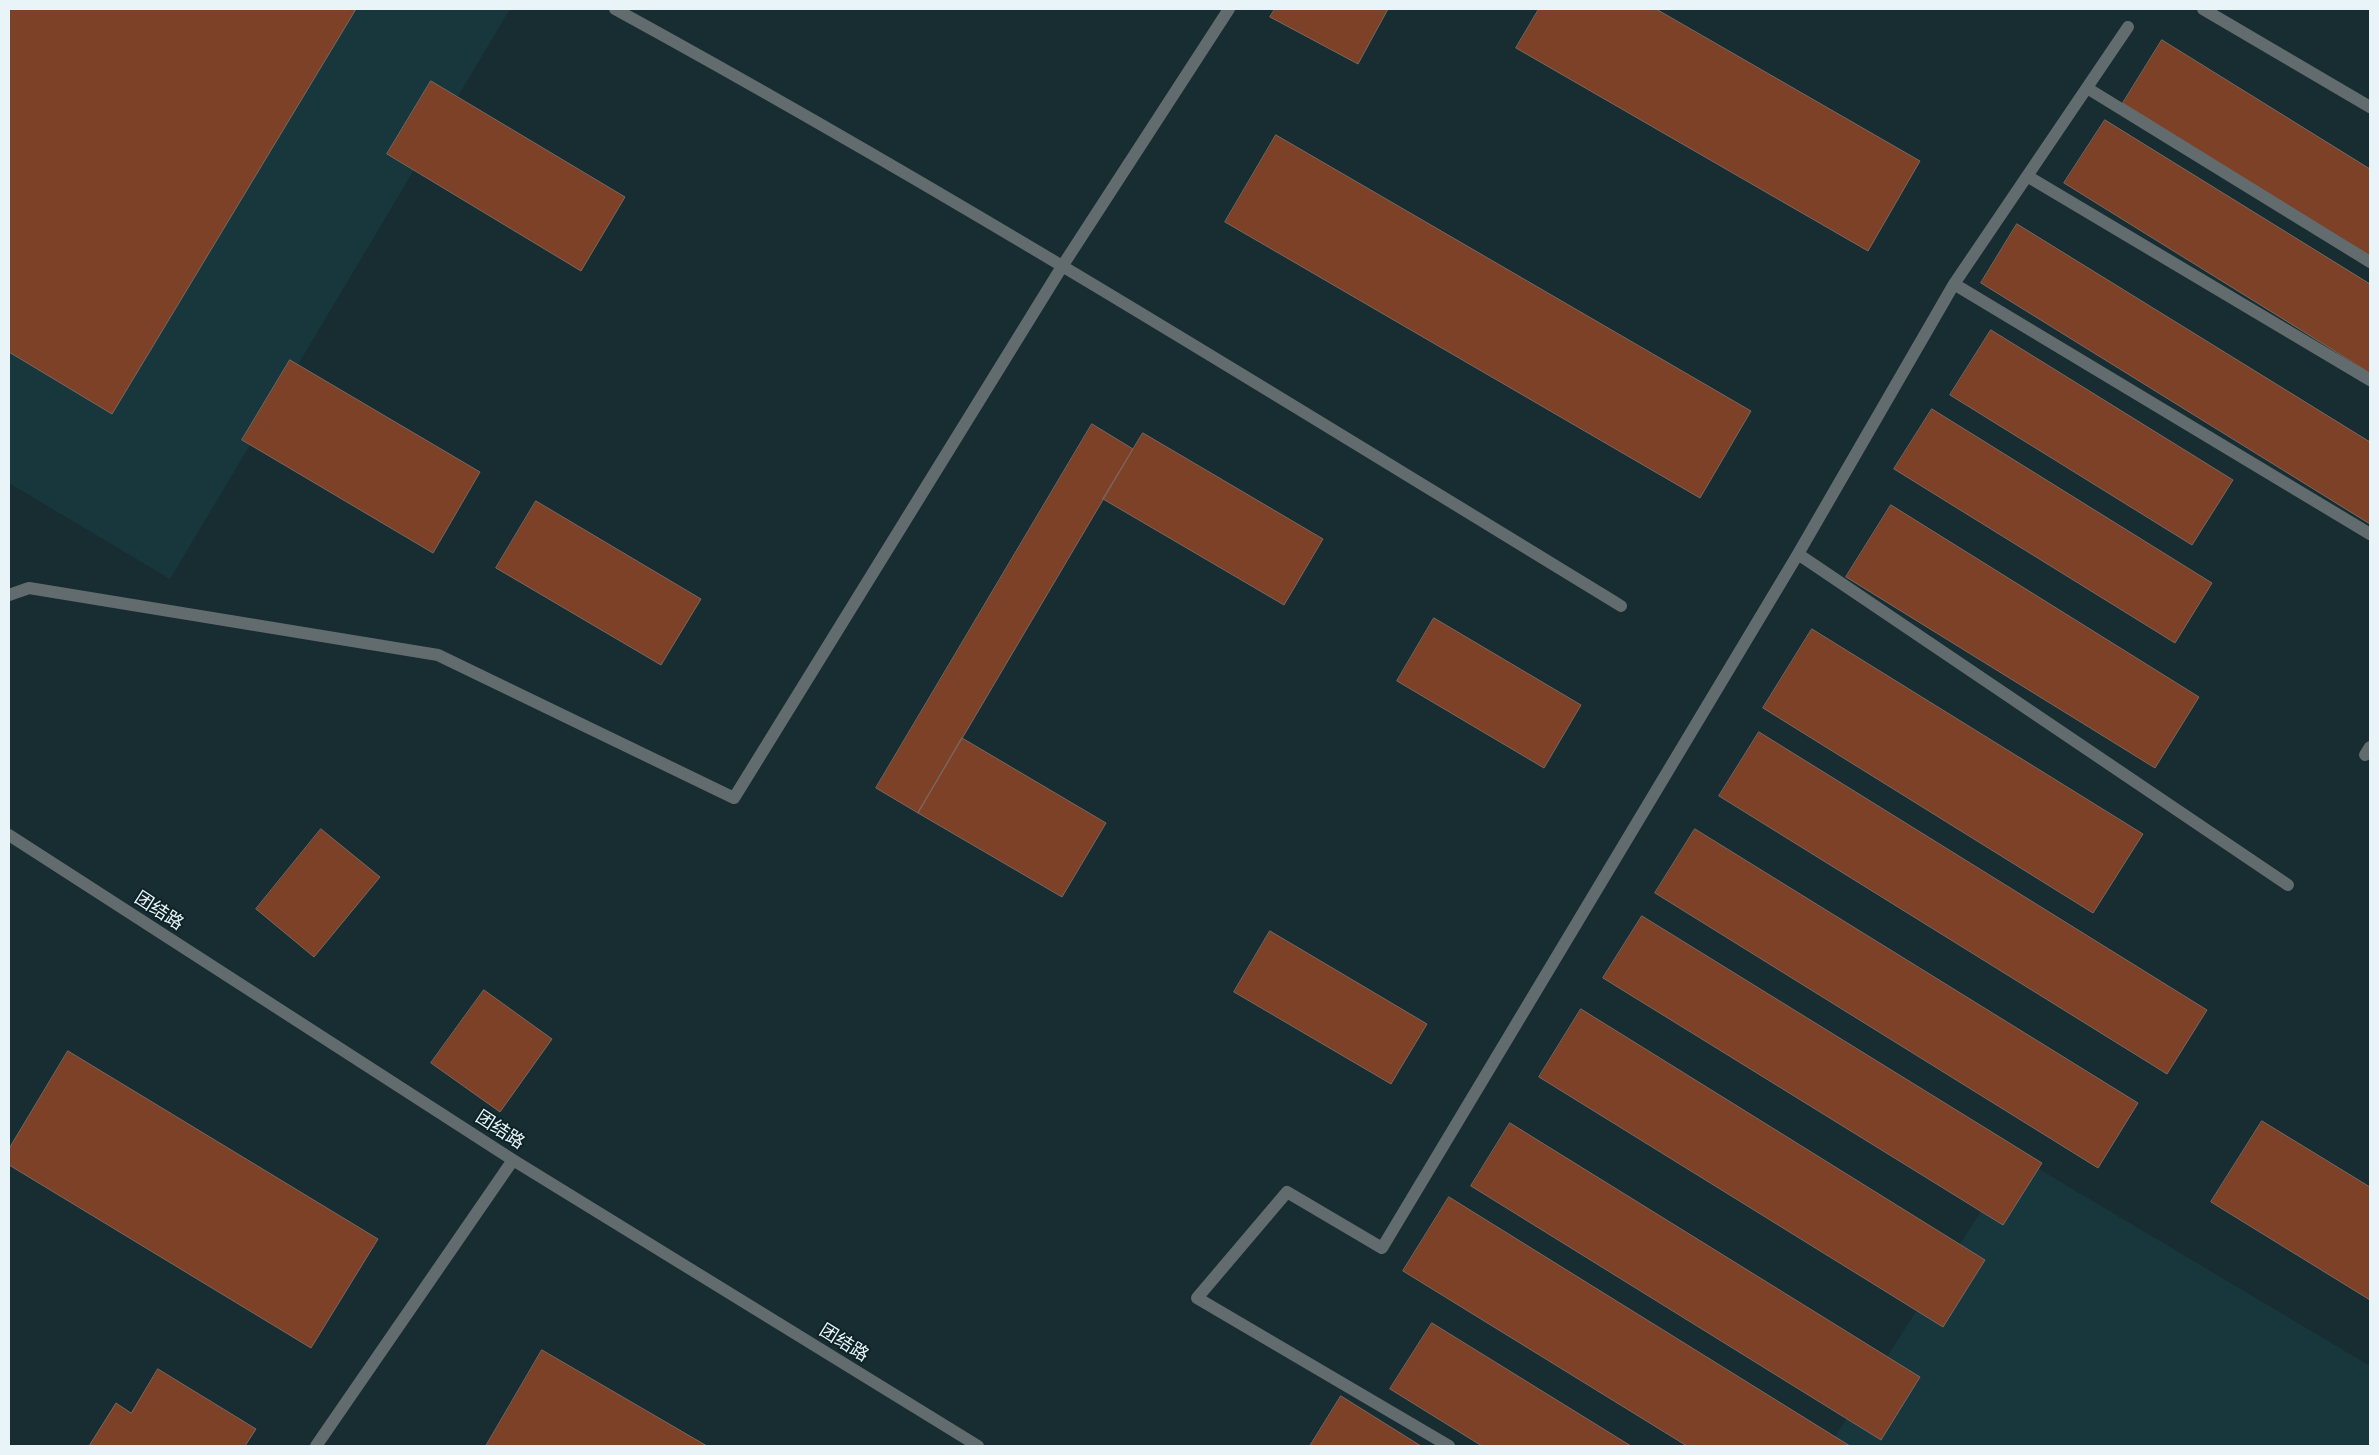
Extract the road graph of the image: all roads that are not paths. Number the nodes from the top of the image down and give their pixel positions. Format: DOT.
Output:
graph roads {
  1 [pos="615,9"];
  2 [pos="1229,9"];
  3 [pos="2203,9"];
  4 [pos="2128,27"];
  5 [pos="2086,88"];
  6 [pos="2370,107"];
  7 [pos="2027,176"];
  8 [pos="2370,262"];
  9 [pos="1063,264"];
  10 [pos="1954,284"];
  11 [pos="2370,380"];
  12 [pos="2370,534"];
  13 [pos="1798,554"];
  14 [pos="9,595"];
  15 [pos="1621,606"];
  16 [pos="9,835"];
  17 [pos="2288,884"];
  18 [pos="513,1160"];
  19 [pos="316,1446"];
  20 [pos="978,1446"];
  21 [pos="1449,1446"];
  1 -- 9 [label="street"];
  2 -- 9 [label="street"];
  3 -- 6 [label="street"];
  4 -- 5 [label="street"];
  5 -- 7 [label="street"];
  5 -- 8 [label="street"];
  7 -- 10 [label="street"];
  7 -- 11 [label="street"];
  9 -- 14 [label="street"];
  9 -- 15 [label="street"];
  10 -- 12 [label="street"];
  10 -- 13 [label="street"];
  13 -- 17 [label="street"];
  13 -- 21 [label="street"];
  16 -- 18 [label="street, 团结路"];
  18 -- 19 [label="street"];
  18 -- 20 [label="street, 团结路"];
}
